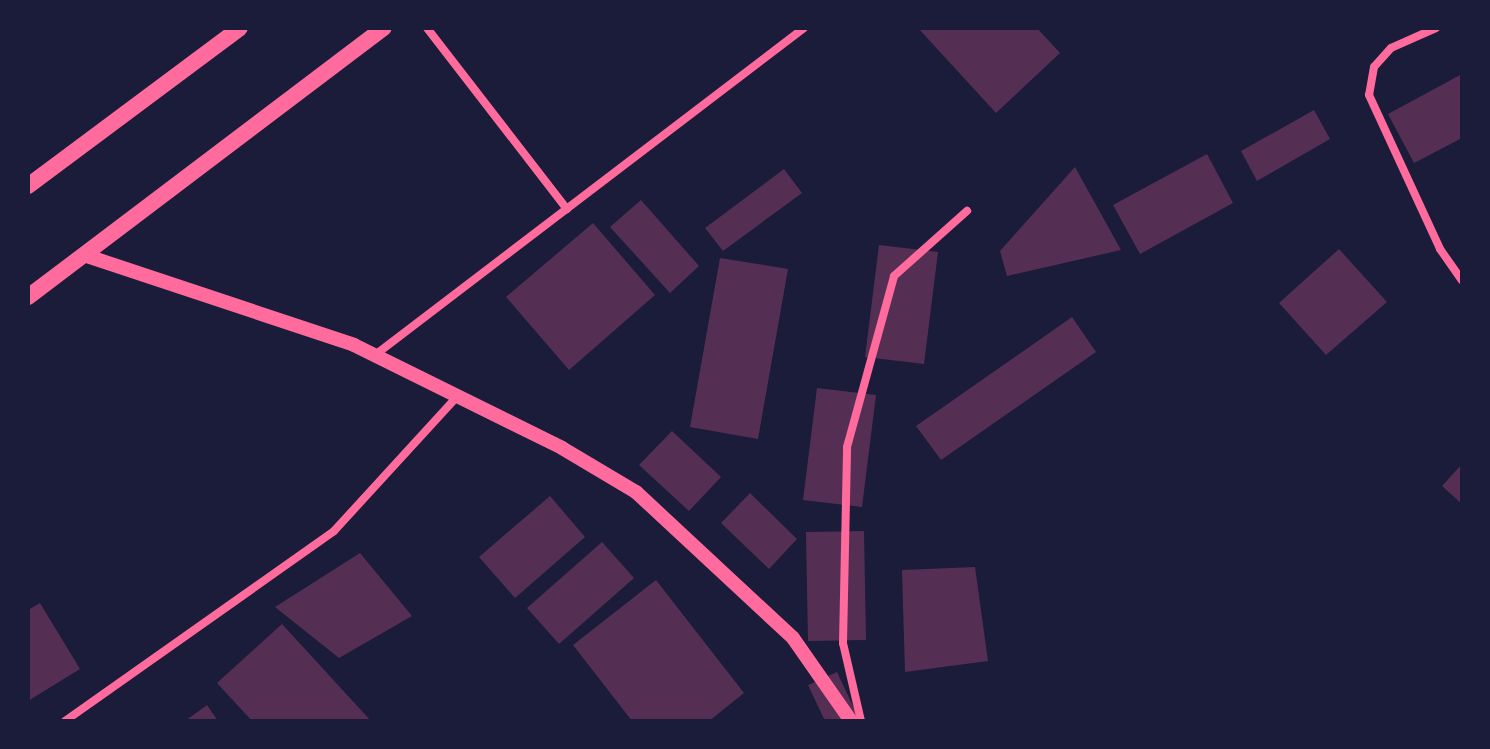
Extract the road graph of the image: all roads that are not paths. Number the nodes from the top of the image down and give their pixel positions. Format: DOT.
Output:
graph roads {
  1 [pos="240,28"];
  2 [pos="384,28"];
  3 [pos="427,28"];
  4 [pos="804,28"];
  5 [pos="1436,28"];
  6 [pos="29,183"];
  7 [pos="567,209"];
  8 [pos="967,211"];
  9 [pos="87,256"];
  10 [pos="1462,280"];
  11 [pos="28,297"];
  12 [pos="375,355"];
  13 [pos="457,397"];
  14 [pos="65,721"];
  15 [pos="851,721"];
  16 [pos="861,721"];
  1 -- 6 [label="main road"];
  2 -- 9 [label="main road"];
  3 -- 7 [label="street"];
  4 -- 7 [label="street"];
  5 -- 10 [label="street"];
  7 -- 12 [label="street"];
  8 -- 16 [label="street"];
  9 -- 11 [label="main road"];
  9 -- 12 [label="street"];
  12 -- 13 [label="street"];
  13 -- 14 [label="street"];
  13 -- 15 [label="street"];
}
